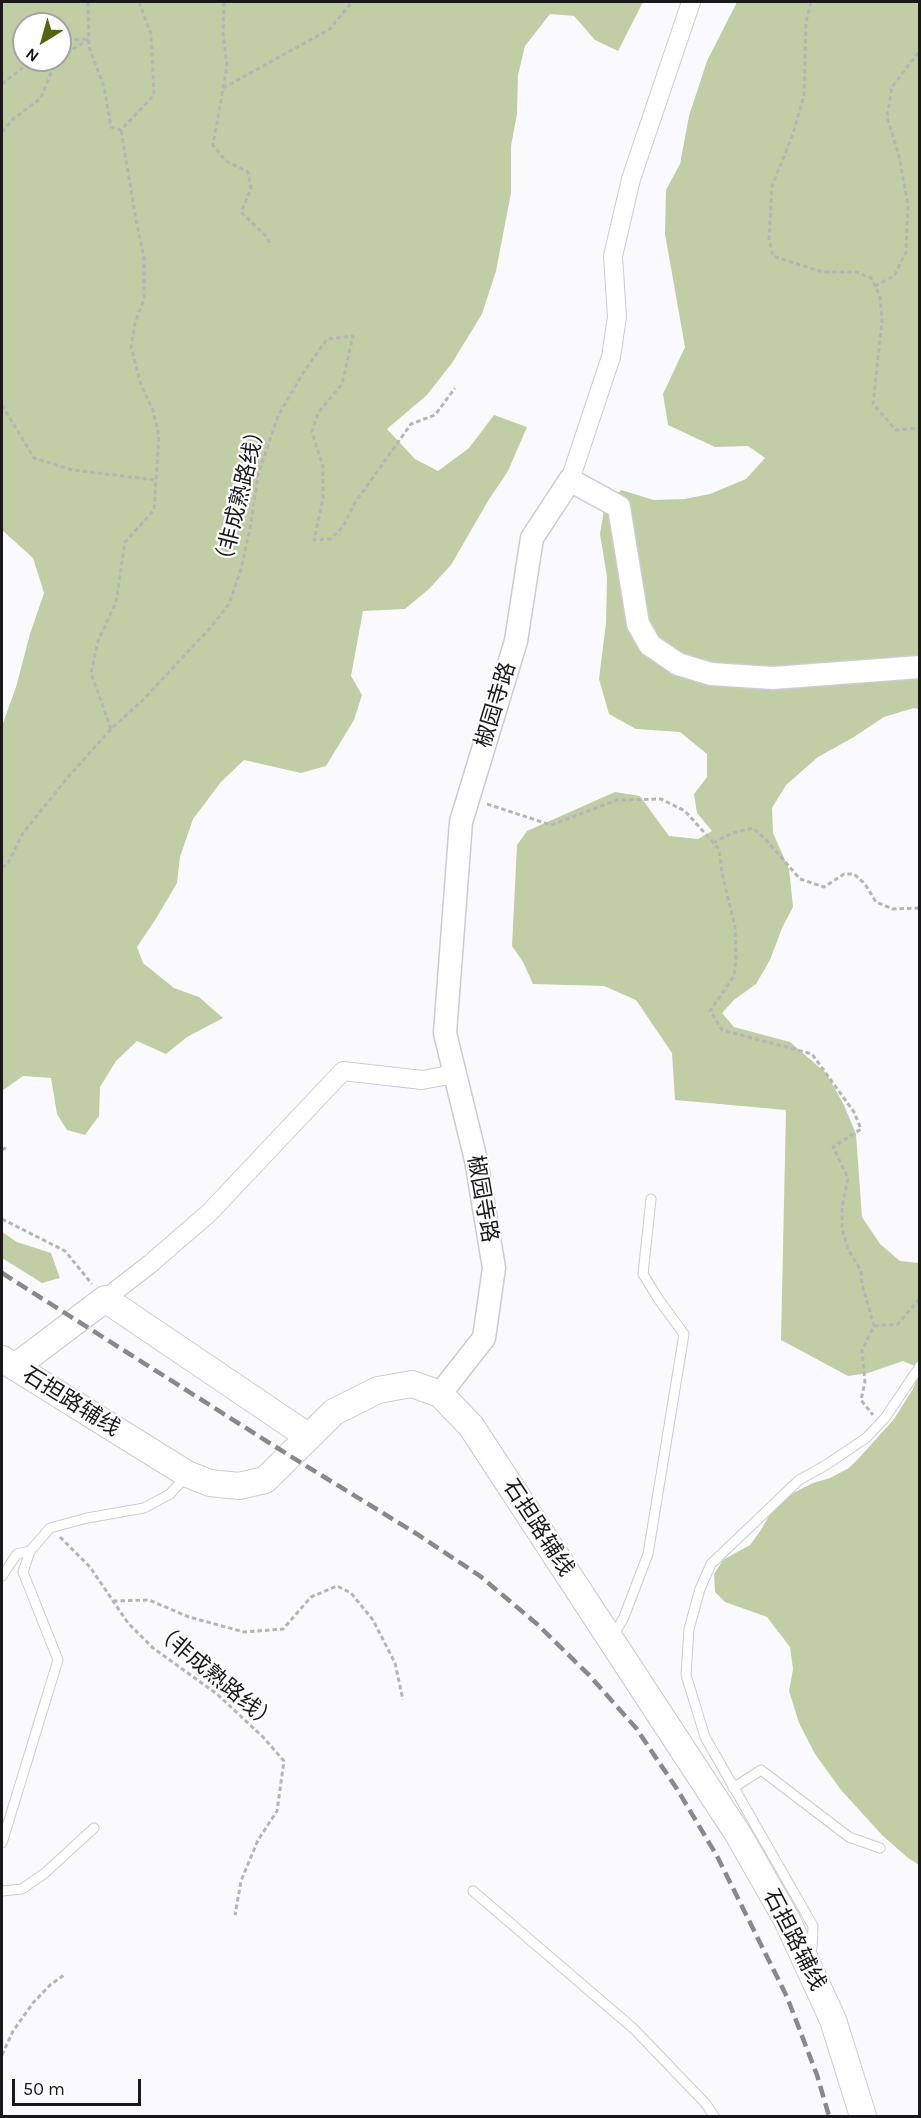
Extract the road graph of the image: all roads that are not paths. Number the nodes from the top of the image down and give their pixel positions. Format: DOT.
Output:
graph roads {
  1 [pos="691,2"];
  2 [pos="570,480"];
  3 [pos="920,667"];
  4 [pos="455,1074"];
  5 [pos="651,1199"];
  6 [pos="105,1299"];
  7 [pos="8,1363"];
  8 [pos="920,1366"];
  9 [pos="440,1394"];
  10 [pos="309,1437"];
  11 [pos="187,1474"];
  12 [pos="30,1551"];
  13 [pos="2,1576"];
  14 [pos="610,1640"];
  15 [pos="734,1788"];
  16 [pos="94,1828"];
  17 [pos="2,1843"];
  18 [pos="880,1848"];
  19 [pos="2,1891"];
  20 [pos="473,1891"];
  21 [pos="806,1960"];
  22 [pos="714,2116"];
  23 [pos="863,2116"];
  1 -- 2 [label="street"];
  2 -- 3 [label="street"];
  2 -- 4 [label="street, 椒园寺路"];
  4 -- 6 [label="street"];
  4 -- 9 [label="street, 椒园寺路"];
  5 -- 14 [label="lane"];
  6 -- 7 [label="main road"];
  6 -- 10 [label="main road"];
  7 -- 11 [label="main road, 石担路辅线"];
  8 -- 15 [label="lane"];
  9 -- 10 [label="main road, 石担路辅线"];
  9 -- 14 [label="main road, 石担路辅线"];
  10 -- 11 [label="main road, 石担路辅线"];
  11 -- 12 [label="lane"];
  12 -- 13 [label="lane"];
  12 -- 17 [label="lane"];
  14 -- 21 [label="main road, 石担路辅线"];
  15 -- 18 [label="lane"];
  15 -- 21 [label="lane"];
  16 -- 19 [label="lane"];
  20 -- 22 [label="lane"];
  21 -- 23 [label="main road, 石担路辅线"];
}
